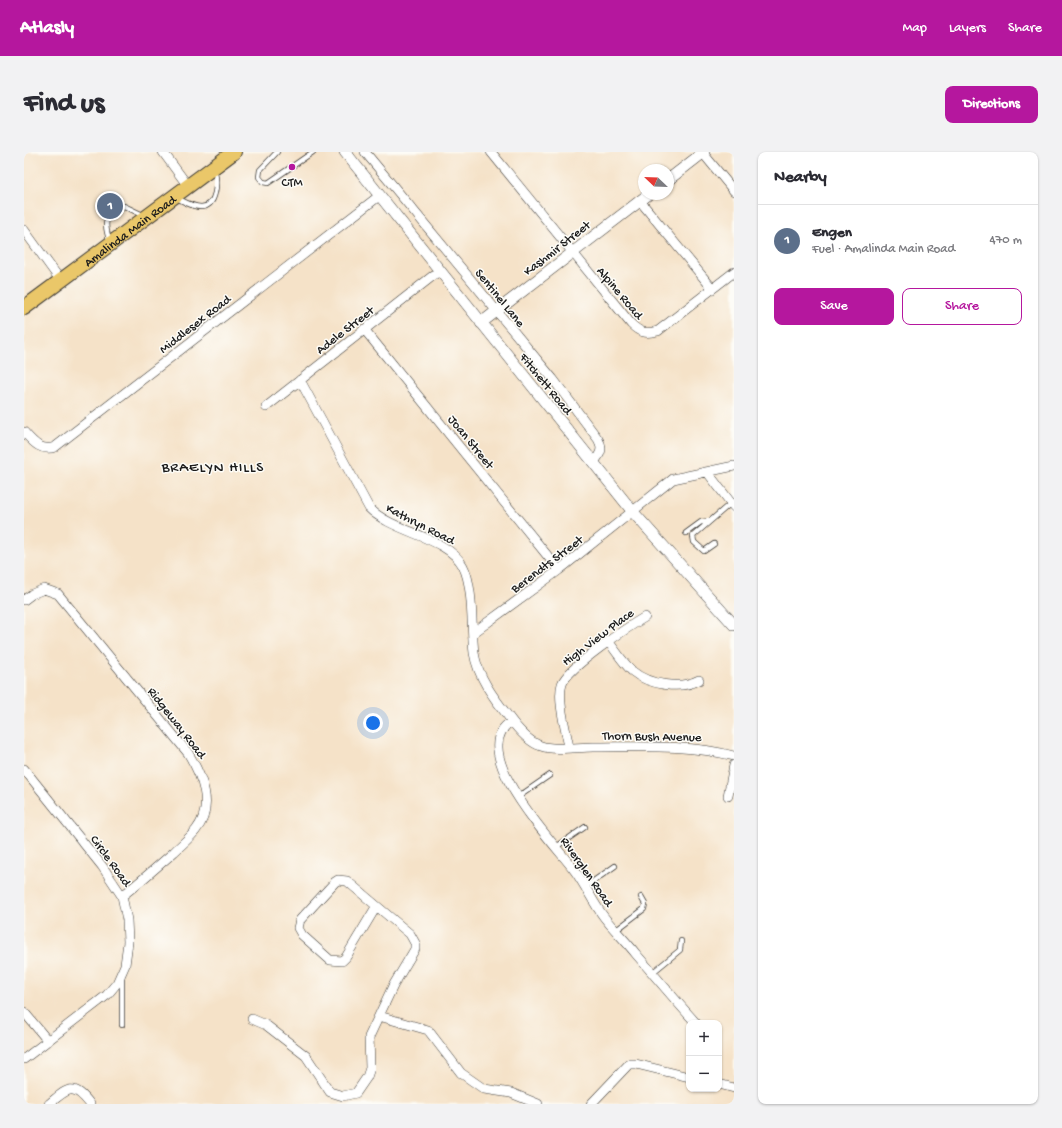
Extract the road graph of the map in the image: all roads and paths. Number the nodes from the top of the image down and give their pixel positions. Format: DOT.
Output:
graph roads {
  1 [pos="163,152"];
  2 [pos="234,152"];
  3 [pos="277,152"];
  4 [pos="311,152"];
  5 [pos="345,152"];
  6 [pos="365,152"];
  7 [pos="491,152"];
  8 [pos="703,152"];
  9 [pos="214,167"];
  10 [pos="674,175"];
  11 [pos="188,186"];
  12 [pos="734,191"];
  13 [pos="174,196"];
  14 [pos="379,196"];
  15 [pos="641,200"];
  16 [pos="647,200"];
  17 [pos="146,217"];
  18 [pos="24,230"];
  19 [pos="110,244"];
  20 [pos="572,253"];
  21 [pos="439,271"];
  22 [pos="734,272"];
  23 [pos="61,280"];
  24 [pos="712,288"];
  25 [pos="24,308"];
  26 [pos="496,312"];
  27 [pos="481,323"];
  28 [pos="364,329"];
  29 [pos="300,380"];
  30 [pos="266,407"];
  31 [pos="24,432"];
  32 [pos="593,463"];
  33 [pos="734,466"];
  34 [pos="708,473"];
  35 [pos="732,505"];
  36 [pos="633,512"];
  37 [pos="710,521"];
  38 [pos="686,533"];
  39 [pos="714,544"];
  40 [pos="559,570"];
  41 [pos="24,600"];
  42 [pos="645,617"];
  43 [pos="734,625"];
  44 [pos="473,633"];
  45 [pos="608,641"];
  46 [pos="698,680"];
  47 [pos="512,721"];
  48 [pos="569,747"];
  49 [pos="734,756"];
  50 [pos="734,765"];
  51 [pos="24,769"];
  52 [pos="550,775"];
  53 [pos="728,796"];
  54 [pos="518,797"];
  55 [pos="585,827"];
  56 [pos="556,847"];
  57 [pos="615,866"];
  58 [pos="585,887"];
  59 [pos="122,896"];
  60 [pos="641,897"];
  61 [pos="376,907"];
  62 [pos="615,931"];
  63 [pos="682,941"];
  64 [pos="652,974"];
  65 [pos="122,975"];
  66 [pos="24,1012"];
  67 [pos="379,1016"];
  68 [pos="252,1019"];
  69 [pos="693,1020"];
  70 [pos="122,1025"];
  71 [pos="48,1041"];
  72 [pos="24,1058"];
  73 [pos="686,1076"];
  74 [pos="722,1085"];
  75 [pos="734,1088"];
  76 [pos="49,1104"];
  77 [pos="90,1104"];
  78 [pos="538,1104"];
  79 [pos="591,1104"];
  1 -- 11 [label="street"];
  2 -- 9 [label="main road, Amalinda Main Road"];
  3 -- 4 [label="lane"];
  5 -- 14 [label="street, Fitchett Road"];
  6 -- 26 [label="street, Sentinel Lane"];
  7 -- 20 [label="street"];
  8 -- 10 [label="street"];
  8 -- 12 [label="street"];
  9 -- 11 [label="main road, Amalinda Main Road"];
  9 -- 13 [label="lane"];
  11 -- 13 [label="main road, Amalinda Main Road"];
  13 -- 17 [label="main road, Amalinda Main Road"];
  14 -- 21 [label="street, Fitchett Road"];
  14 -- 31 [label="street, Middlesex Road"];
  15 -- 20 [label="street, Kashmir Street"];
  16 -- 24 [label="street"];
  17 -- 19 [label="main road, Amalinda Main Road"];
  17 -- 19 [label="lane"];
  18 -- 23 [label="street"];
  19 -- 23 [label="main road, Amalinda Main Road"];
  20 -- 24 [label="street, Alpine Road"];
  20 -- 26 [label="street, Kashmir Street"];
  21 -- 27 [label="street, Fitchett Road"];
  21 -- 28 [label="street, Adele Street"];
  22 -- 24 [label="street, Alpine Road"];
  23 -- 25 [label="main road, Amalinda Main Road"];
  26 -- 27 [label="street, Kashmir Street"];
  26 -- 32 [label="street, Sentinel Lane"];
  27 -- 32 [label="street, Fitchett Road"];
  28 -- 29 [label="street, Adele Street"];
  28 -- 40 [label="street, Joan Street"];
  29 -- 30 [label="street, Adele Street"];
  29 -- 44 [label="street, Kathryn Road"];
  32 -- 36 [label="street, Fitchett Road"];
  33 -- 34 [label="street, Berendts Street"];
  34 -- 35 [label="street"];
  34 -- 36 [label="street, Berendts Street"];
  35 -- 37 [label="lane"];
  36 -- 40 [label="street, Berendts Street"];
  36 -- 43 [label="street, Fitchett Road"];
  37 -- 38 [label="lane"];
  37 -- 39 [label="lane"];
  40 -- 44 [label="street, Berendts Street"];
  41 -- 59 [label="street, Ridgeway Road"];
  42 -- 45 [label="street, High View Place"];
  44 -- 47 [label="street, Kathryn Road"];
  45 -- 46 [label="street"];
  45 -- 48 [label="street, High View Place"];
  47 -- 48 [label="street, Thorn Bush Avenue"];
  47 -- 54 [label="street, Riverglen Road"];
  48 -- 49 [label="street, Thorn Bush Avenue"];
  50 -- 53 [label="street"];
  51 -- 59 [label="street, Circle Road"];
  52 -- 54 [label="lane"];
  54 -- 56 [label="street, Riverglen Road"];
  55 -- 56 [label="lane"];
  56 -- 58 [label="street, Riverglen Road"];
  57 -- 58 [label="lane"];
  58 -- 62 [label="street, Riverglen Road"];
  59 -- 65 [label="street, Circle Road"];
  60 -- 62 [label="lane"];
  61 -- 61 [label="street"];
  61 -- 67 [label="street"];
  62 -- 64 [label="street, Riverglen Road"];
  63 -- 64 [label="lane"];
  64 -- 69 [label="street, Riverglen Road"];
  65 -- 70 [label="lane"];
  65 -- 71 [label="street, Circle Road"];
  66 -- 71 [label="street"];
  67 -- 68 [label="street"];
  67 -- 78 [label="street"];
  71 -- 72 [label="street, Circle Road"];
  73 -- 79 [label="street"];
  74 -- 75 [label="street"];
  76 -- 77 [label="street"];
}
